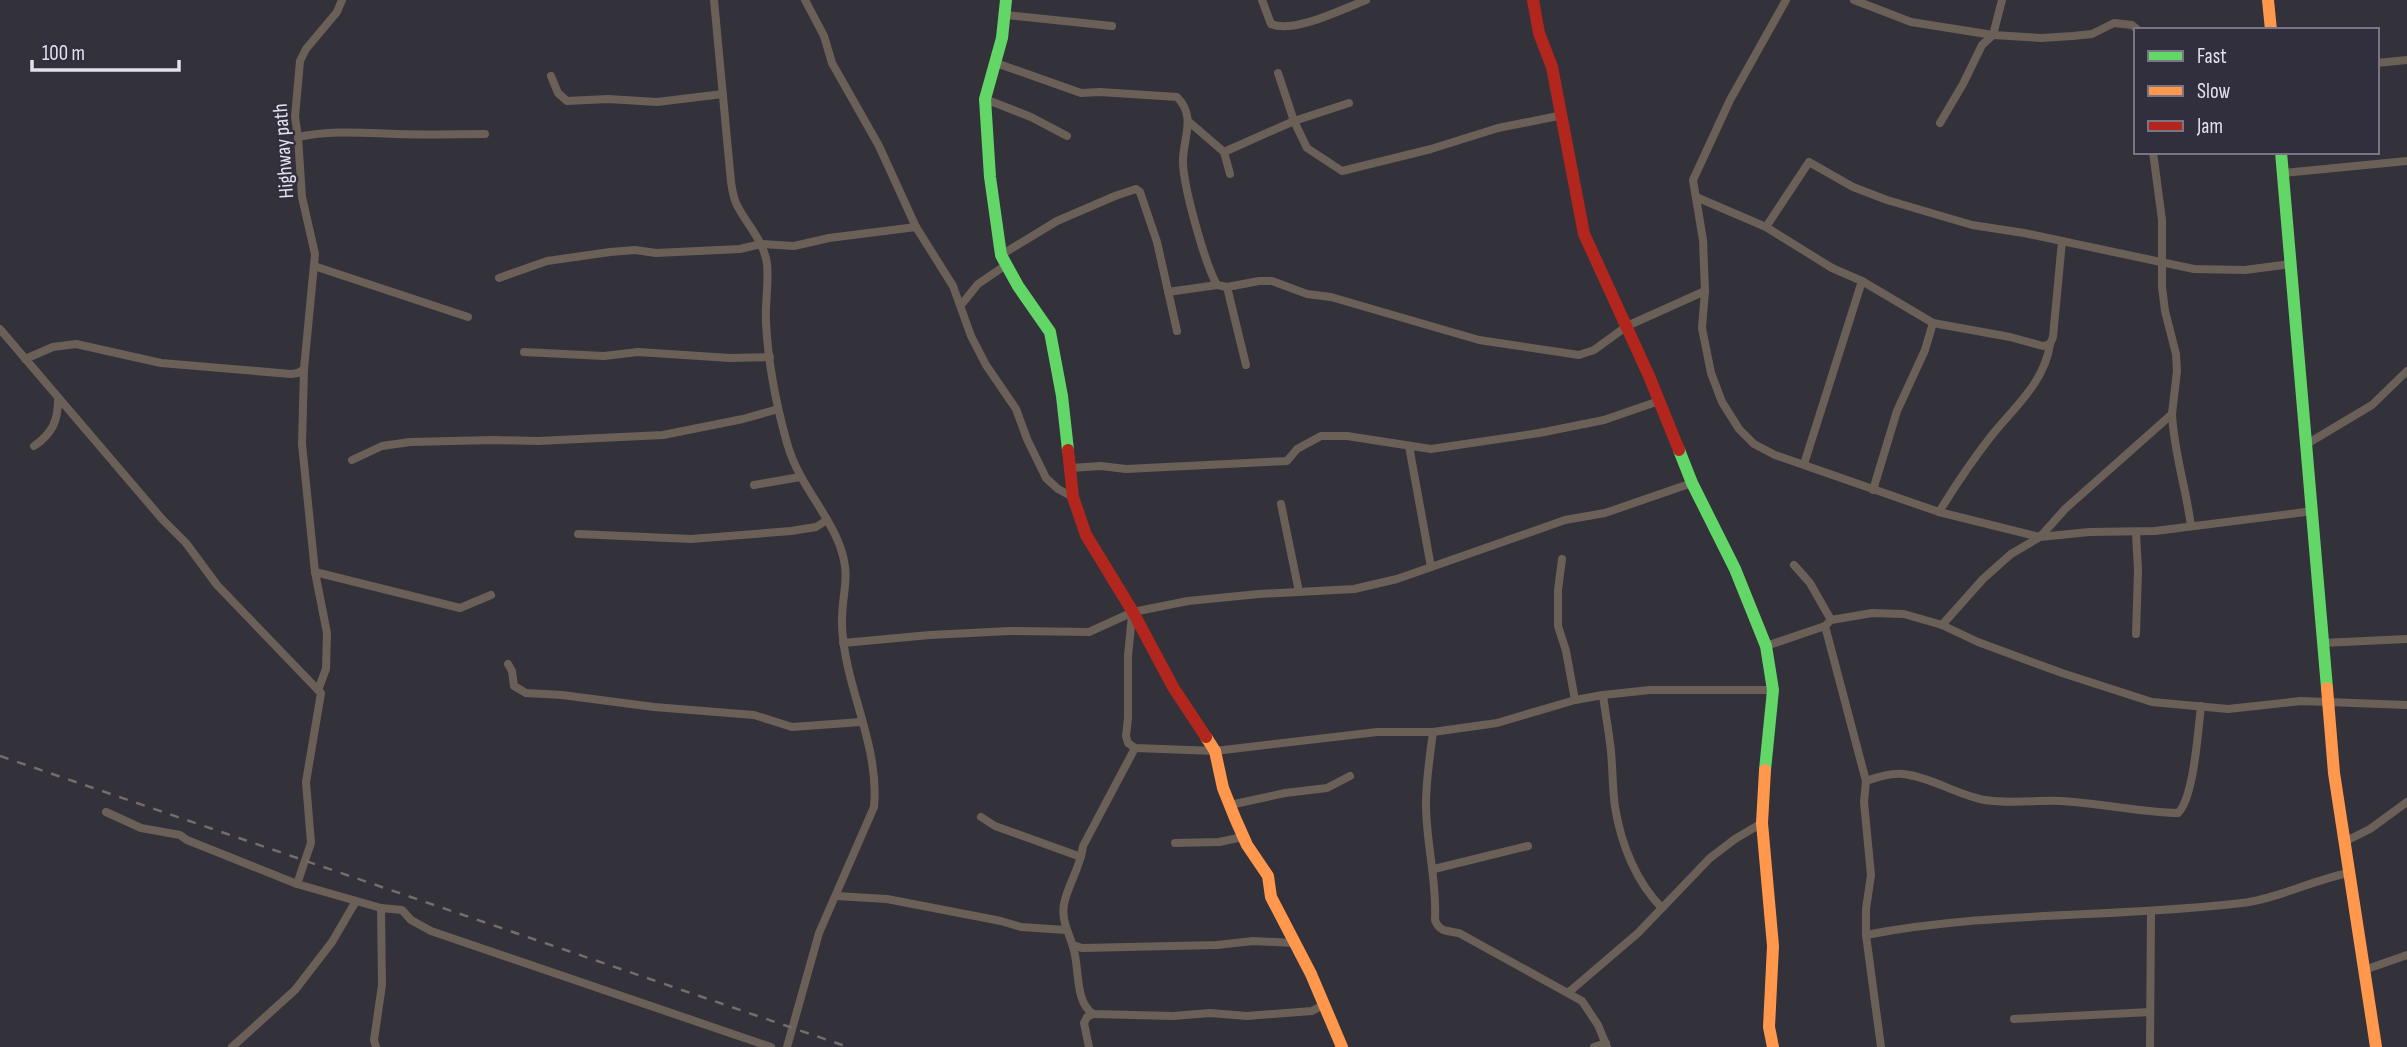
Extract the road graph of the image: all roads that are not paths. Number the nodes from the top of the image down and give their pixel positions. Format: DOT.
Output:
graph roads {
  1 [pos="342,0"];
  2 [pos="714,0"];
  3 [pos="805,0"];
  4 [pos="1006,0"];
  5 [pos="1262,0"];
  6 [pos="1366,0"];
  7 [pos="1533,0"];
  8 [pos="1786,0"];
  9 [pos="1854,0"];
  10 [pos="2002,0"];
  11 [pos="2268,0"];
  12 [pos="1007,15"];
  13 [pos="1112,26"];
  14 [pos="2136,28"];
  15 [pos="2271,28"];
  16 [pos="1993,35"];
  17 [pos="2407,60"];
  18 [pos="996,63"];
  19 [pos="2379,63"];
  20 [pos="1278,73"];
  21 [pos="551,76"];
  22 [pos="723,94"];
  23 [pos="985,99"];
  24 [pos="1349,103"];
  25 [pos="1563,115"];
  26 [pos="1188,121"];
  27 [pos="1294,121"];
  28 [pos="1940,123"];
  29 [pos="485,134"];
  30 [pos="1067,136"];
  31 [pos="298,137"];
  32 [pos="1224,152"];
  33 [pos="2153,154"];
  34 [pos="2281,154"];
  35 [pos="2407,161"];
  36 [pos="2283,173"];
  37 [pos="1230,174"];
  38 [pos="1696,197"];
  39 [pos="1766,227"];
  40 [pos="916,228"];
  41 [pos="2062,241"];
  42 [pos="761,244"];
  43 [pos="1004,260"];
  44 [pos="2164,263"];
  45 [pos="2291,264"];
  46 [pos="314,268"];
  47 [pos="499,278"];
  48 [pos="1862,281"];
  49 [pos="1217,285"];
  50 [pos="1227,287"];
  51 [pos="1705,290"];
  52 [pos="1168,292"];
  53 [pos="961,305"];
  54 [pos="468,317"];
  55 [pos="1933,323"];
  56 [pos="1627,326"];
  57 [pos="0,329"];
  58 [pos="1177,331"];
  59 [pos="2050,344"];
  60 [pos="524,352"];
  61 [pos="770,357"];
  62 [pos="25,359"];
  63 [pos="1246,365"];
  64 [pos="304,369"];
  65 [pos="2407,371"];
  66 [pos="58,400"];
  67 [pos="1659,401"];
  68 [pos="778,409"];
  69 [pos="2172,414"];
  70 [pos="2305,444"];
  71 [pos="34,446"];
  72 [pos="1409,446"];
  73 [pos="352,460"];
  74 [pos="1804,464"];
  75 [pos="1070,468"];
  76 [pos="800,477"];
  77 [pos="1692,483"];
  78 [pos="754,485"];
  79 [pos="1873,490"];
  80 [pos="1073,497"];
  81 [pos="1281,504"];
  82 [pos="2312,511"];
  83 [pos="1939,512"];
  84 [pos="827,520"];
  85 [pos="2191,526"];
  86 [pos="2136,533"];
  87 [pos="578,534"];
  88 [pos="2040,537"];
  89 [pos="1562,559"];
  90 [pos="1794,565"];
  91 [pos="1432,567"];
  92 [pos="315,572"];
  93 [pos="1300,592"];
  94 [pos="491,595"];
  95 [pos="1133,612"];
  96 [pos="1828,623"];
  97 [pos="1942,625"];
  98 [pos="2136,634"];
  99 [pos="2407,639"];
  100 [pos="843,643"];
  101 [pos="2322,643"];
  102 [pos="1766,646"];
  103 [pos="508,664"];
  104 [pos="318,690"];
  105 [pos="1773,690"];
  106 [pos="1603,695"];
  107 [pos="1575,699"];
  108 [pos="2327,702"];
  109 [pos="2407,705"];
  110 [pos="2201,706"];
  111 [pos="862,722"];
  112 [pos="1433,732"];
  113 [pos="1135,748"];
  114 [pos="1215,751"];
  115 [pos="1350,776"];
  116 [pos="1866,781"];
  117 [pos="2407,802"];
  118 [pos="1230,805"];
  119 [pos="106,812"];
  120 [pos="981,817"];
  121 [pos="1762,823"];
  122 [pos="1243,837"];
  123 [pos="2344,842"];
  124 [pos="1175,843"];
  125 [pos="1528,846"];
  126 [pos="1081,857"];
  127 [pos="1434,869"];
  128 [pos="2349,873"];
  129 [pos="297,884"];
  130 [pos="836,896"];
  131 [pos="356,901"];
  132 [pos="381,908"];
  133 [pos="1662,908"];
  134 [pos="2151,912"];
  135 [pos="1066,930"];
  136 [pos="1866,935"];
  137 [pos="1294,943"];
  138 [pos="1073,945"];
  139 [pos="2407,955"];
  140 [pos="2364,970"];
  141 [pos="1569,992"];
  142 [pos="1323,1005"];
  143 [pos="2150,1012"];
  144 [pos="1093,1014"];
  145 [pos="2014,1019"];
  146 [pos="757,1045"];
  147 [pos="1607,1045"];
  148 [pos="232,1047"];
  149 [pos="376,1047"];
  150 [pos="771,1047"];
  151 [pos="787,1047"];
  152 [pos="1089,1047"];
  153 [pos="1342,1047"];
  154 [pos="1594,1047"];
  155 [pos="1773,1047"];
  156 [pos="1881,1047"];
  157 [pos="2150,1047"];
  158 [pos="2376,1047"];
  1 -- 31 [label="street, Highway path"];
  2 -- 22 [label="street"];
  3 -- 40 [label="street"];
  4 -- 12 [label="street"];
  5 -- 6 [label="street"];
  7 -- 25 [label="street"];
  8 -- 38 [label="street"];
  9 -- 16 [label="street"];
  10 -- 16 [label="street"];
  11 -- 15 [label="street"];
  12 -- 13 [label="street"];
  12 -- 18 [label="street"];
  14 -- 16 [label="street"];
  16 -- 28 [label="street"];
  17 -- 19 [label="street"];
  18 -- 23 [label="street"];
  18 -- 26 [label="street"];
  20 -- 27 [label="street"];
  21 -- 22 [label="street"];
  22 -- 42 [label="street"];
  23 -- 30 [label="street"];
  23 -- 43 [label="street"];
  24 -- 27 [label="street"];
  25 -- 27 [label="street"];
  25 -- 56 [label="street"];
  26 -- 32 [label="street"];
  26 -- 49 [label="street"];
  27 -- 32 [label="street"];
  29 -- 31 [label="street"];
  31 -- 46 [label="street, Highway path"];
  32 -- 37 [label="street"];
  33 -- 44 [label="street"];
  34 -- 36 [label="street"];
  35 -- 36 [label="street"];
  36 -- 45 [label="street"];
  38 -- 39 [label="street"];
  38 -- 51 [label="street"];
  39 -- 41 [label="street"];
  39 -- 48 [label="street"];
  40 -- 42 [label="street"];
  40 -- 53 [label="street"];
  41 -- 44 [label="street"];
  41 -- 59 [label="street"];
  42 -- 47 [label="street"];
  42 -- 61 [label="street"];
  43 -- 52 [label="street"];
  43 -- 53 [label="street"];
  43 -- 75 [label="street"];
  44 -- 45 [label="street"];
  44 -- 69 [label="street"];
  45 -- 70 [label="street"];
  46 -- 54 [label="street"];
  46 -- 64 [label="street, Highway path"];
  48 -- 55 [label="street"];
  48 -- 74 [label="street"];
  49 -- 50 [label="street"];
  49 -- 52 [label="street"];
  50 -- 56 [label="street"];
  50 -- 63 [label="street"];
  51 -- 56 [label="street"];
  51 -- 74 [label="street"];
  52 -- 58 [label="street"];
  53 -- 80 [label="street"];
  55 -- 59 [label="street"];
  55 -- 79 [label="street"];
  56 -- 67 [label="street"];
  57 -- 62 [label="street"];
  59 -- 83 [label="street"];
  60 -- 61 [label="street"];
  61 -- 68 [label="street"];
  62 -- 64 [label="street"];
  62 -- 66 [label="street"];
  64 -- 92 [label="street, Highway path"];
  65 -- 70 [label="street"];
  66 -- 71 [label="street"];
  66 -- 104 [label="street"];
  67 -- 72 [label="street"];
  67 -- 77 [label="street"];
  68 -- 73 [label="street"];
  68 -- 76 [label="street"];
  69 -- 85 [label="street"];
  69 -- 88 [label="street"];
  70 -- 82 [label="street"];
  72 -- 75 [label="street"];
  72 -- 91 [label="street"];
  74 -- 79 [label="street"];
  75 -- 80 [label="street"];
  76 -- 78 [label="street"];
  76 -- 84 [label="street"];
  77 -- 91 [label="street"];
  77 -- 102 [label="street"];
  79 -- 83 [label="street"];
  80 -- 95 [label="street"];
  81 -- 93 [label="street"];
  82 -- 85 [label="street"];
  82 -- 101 [label="street"];
  83 -- 88 [label="street"];
  84 -- 87 [label="street"];
  84 -- 100 [label="street"];
  85 -- 86 [label="street"];
  86 -- 88 [label="street"];
  86 -- 98 [label="street"];
  88 -- 97 [label="street"];
  89 -- 107 [label="street"];
  90 -- 96 [label="street"];
  91 -- 93 [label="street"];
  92 -- 94 [label="street"];
  92 -- 104 [label="street, Highway path"];
  93 -- 95 [label="street"];
  95 -- 100 [label="street"];
  95 -- 113 [label="street"];
  95 -- 114 [label="street"];
  96 -- 97 [label="street"];
  96 -- 102 [label="street"];
  96 -- 116 [label="street"];
  97 -- 110 [label="street"];
  99 -- 101 [label="street"];
  100 -- 111 [label="street"];
  101 -- 108 [label="street"];
  102 -- 105 [label="street"];
  103 -- 111 [label="street"];
  104 -- 129 [label="street, Highway path"];
  105 -- 106 [label="street"];
  105 -- 121 [label="street"];
  106 -- 107 [label="street"];
  106 -- 133 [label="street"];
  107 -- 112 [label="street"];
  108 -- 109 [label="street"];
  108 -- 110 [label="street"];
  108 -- 123 [label="street"];
  110 -- 116 [label="street"];
  111 -- 130 [label="street"];
  112 -- 114 [label="street"];
  112 -- 127 [label="street"];
  113 -- 114 [label="street"];
  113 -- 126 [label="street"];
  114 -- 118 [label="street"];
  115 -- 118 [label="street"];
  116 -- 136 [label="street"];
  117 -- 123 [label="street"];
  118 -- 122 [label="street"];
  119 -- 129 [label="street"];
  120 -- 126 [label="street"];
  121 -- 133 [label="street"];
  121 -- 155 [label="street"];
  122 -- 124 [label="street"];
  122 -- 137 [label="street"];
  123 -- 128 [label="street"];
  125 -- 127 [label="street"];
  126 -- 135 [label="street"];
  127 -- 141 [label="street"];
  128 -- 134 [label="street"];
  128 -- 140 [label="street"];
  129 -- 131 [label="street"];
  130 -- 135 [label="street"];
  130 -- 151 [label="street"];
  131 -- 132 [label="street"];
  131 -- 148 [label="street"];
  132 -- 146 [label="street"];
  132 -- 149 [label="street"];
  133 -- 141 [label="street"];
  134 -- 136 [label="street"];
  134 -- 143 [label="street"];
  135 -- 138 [label="street"];
  136 -- 156 [label="street"];
  137 -- 138 [label="street"];
  137 -- 142 [label="street"];
  138 -- 144 [label="street"];
  139 -- 140 [label="street"];
  140 -- 158 [label="street"];
  141 -- 147 [label="street"];
  142 -- 144 [label="street"];
  142 -- 153 [label="street"];
  143 -- 145 [label="street"];
  143 -- 157 [label="street"];
  144 -- 152 [label="street"];
  146 -- 150 [label="street"];
  147 -- 154 [label="street"];
}
